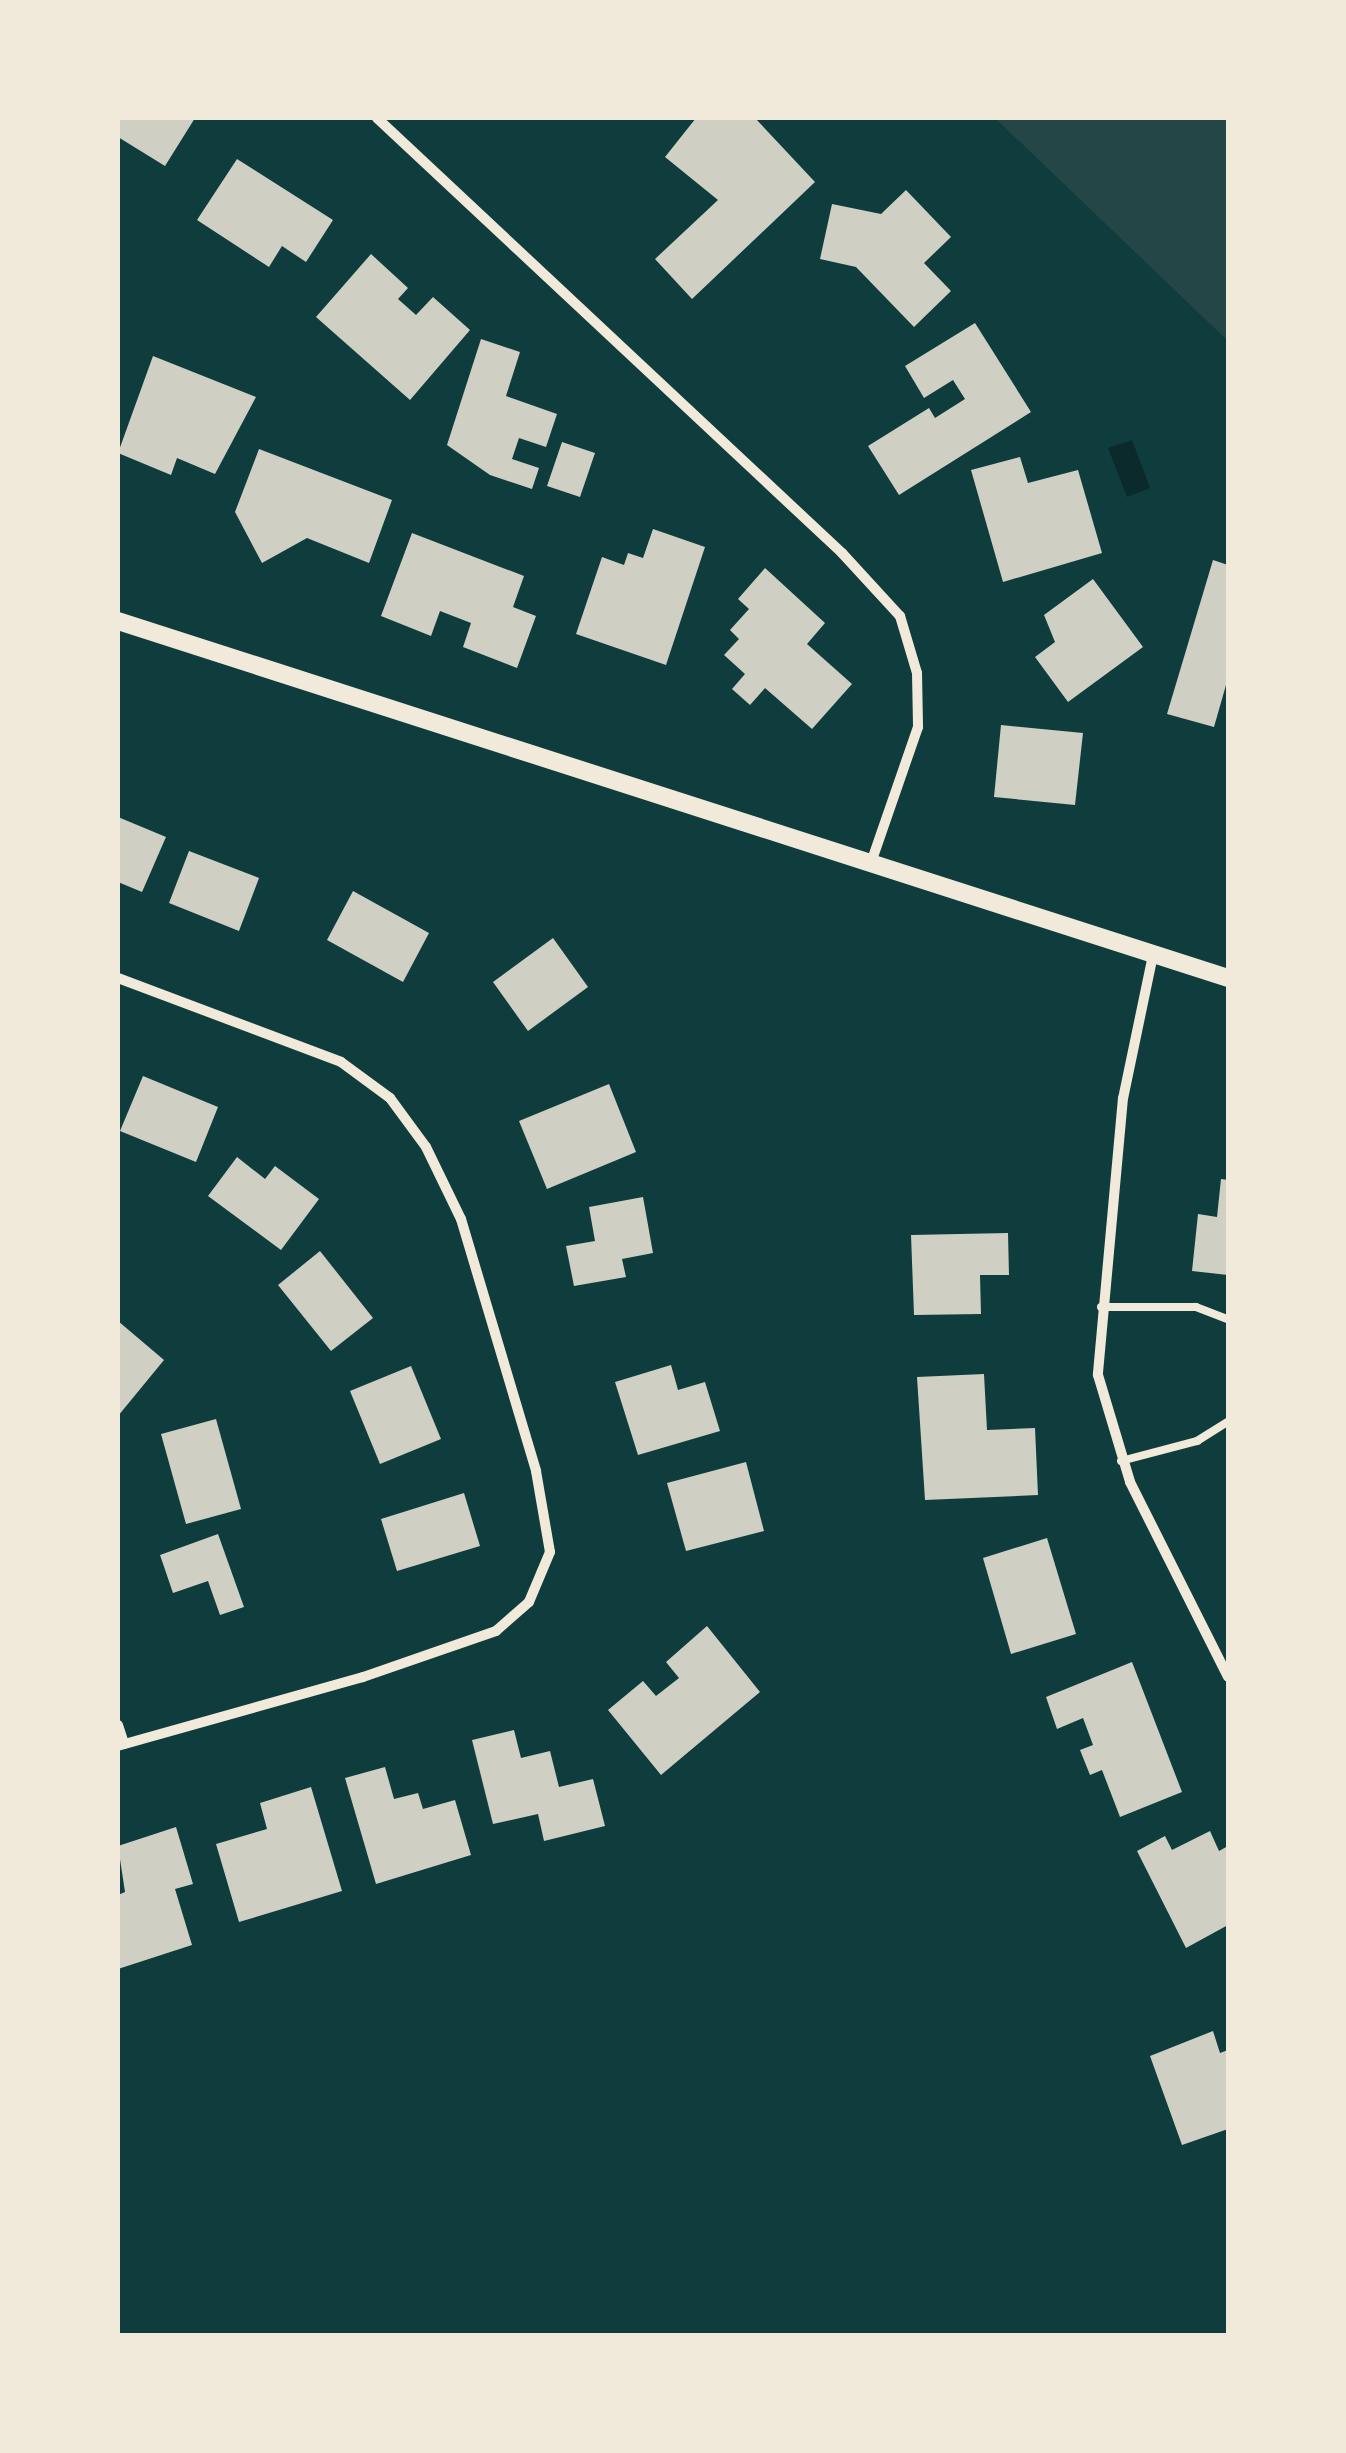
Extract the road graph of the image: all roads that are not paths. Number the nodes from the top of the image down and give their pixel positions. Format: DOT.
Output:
graph roads {
  1 [pos="377,118"];
  2 [pos="118,621"];
  3 [pos="870,866"];
  4 [pos="1152,955"];
  5 [pos="118,978"];
  6 [pos="1228,978"];
  7 [pos="1101,1307"];
  8 [pos="1228,1319"];
  9 [pos="1228,1422"];
  10 [pos="1121,1461"];
  11 [pos="1228,1677"];
  12 [pos="118,1725"];
  13 [pos="121,1745"];
  1 -- 3 [label="street"];
  2 -- 3 [label="street"];
  3 -- 4 [label="street"];
  4 -- 6 [label="street"];
  4 -- 7 [label="street"];
  5 -- 13 [label="street"];
  7 -- 8 [label="lane"];
  7 -- 10 [label="street"];
  9 -- 10 [label="lane"];
  10 -- 11 [label="street"];
  12 -- 13 [label="street"];
}
